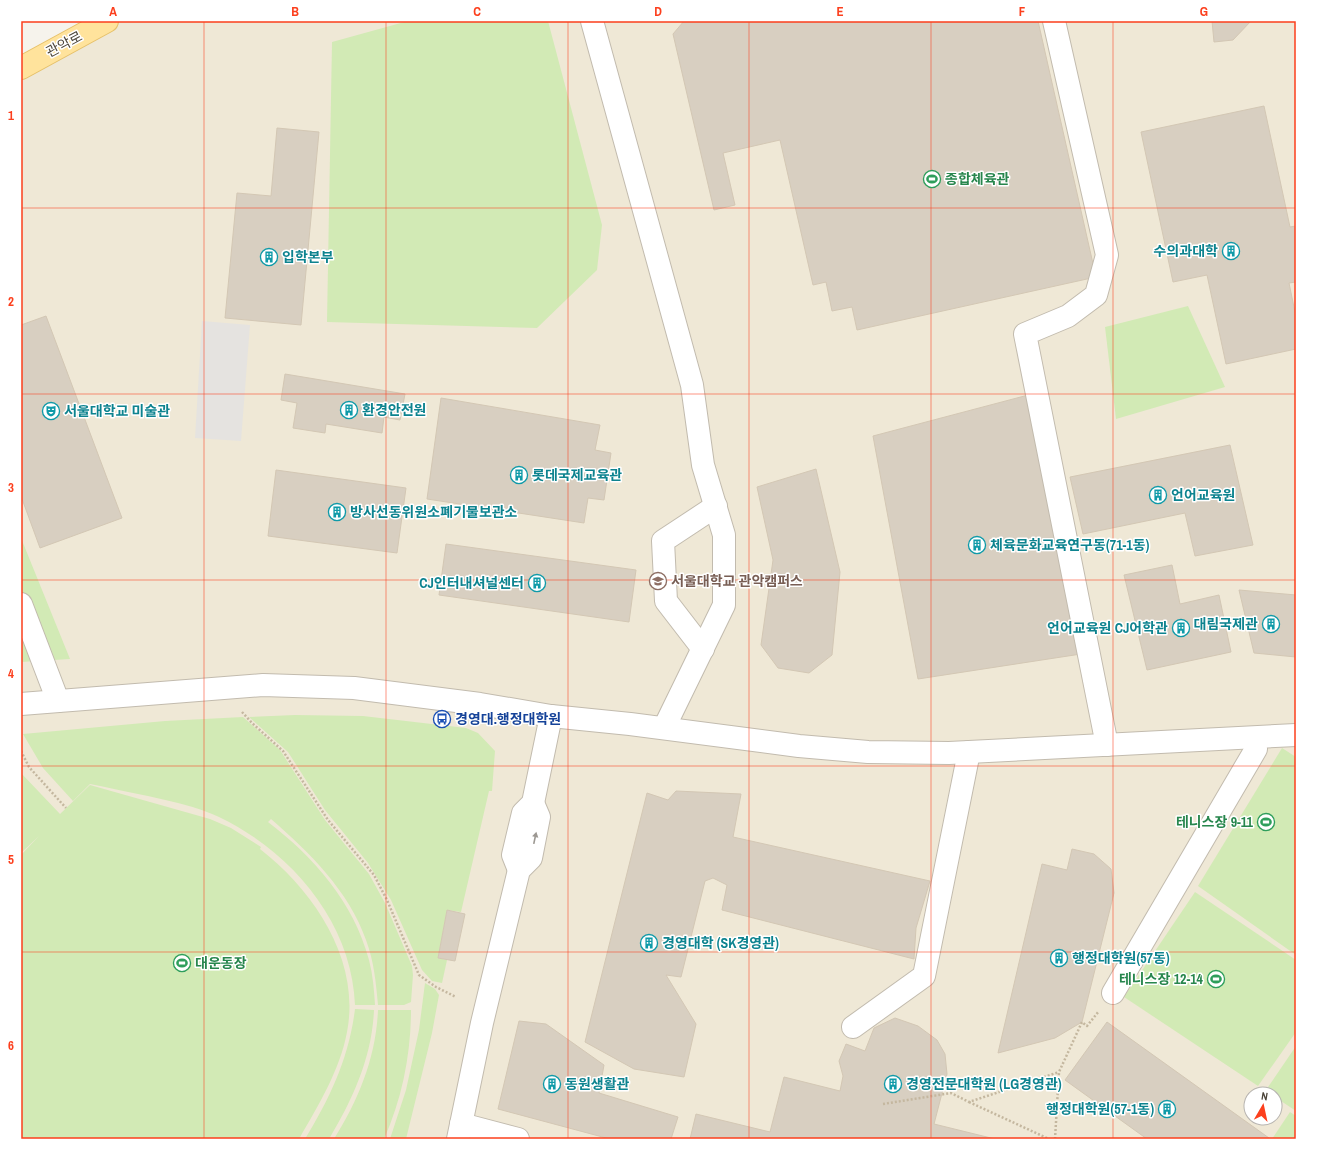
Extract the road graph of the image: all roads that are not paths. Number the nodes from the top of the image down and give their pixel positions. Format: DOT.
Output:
graph roads {
  1 [pos="108,21"];
  2 [pos="592,21"];
  3 [pos="1054,21"];
  4 [pos="21,68"];
  5 [pos="716,506"];
  6 [pos="21,604"];
  7 [pos="703,649"];
  8 [pos="58,701"];
  9 [pos="21,704"];
  10 [pos="552,716"];
  11 [pos="664,728"];
  12 [pos="1296,735"];
  13 [pos="1107,745"];
  14 [pos="1256,749"];
  15 [pos="969,752"];
  16 [pos="1113,993"];
  17 [pos="853,1028"];
  18 [pos="460,1132"];
  19 [pos="518,1139"];
  1 -- 4 [label="main road, 관악로"];
  2 -- 5 [label="street"];
  3 -- 13 [label="street"];
  5 -- 7 [label="street"];
  5 -- 7 [label="street"];
  6 -- 8 [label="street"];
  7 -- 11 [label="street"];
  8 -- 9 [label="street"];
  8 -- 10 [label="street"];
  10 -- 11 [label="street"];
  10 -- 18 [label="street"];
  11 -- 15 [label="street"];
  12 -- 13 [label="street"];
  13 -- 15 [label="street"];
  14 -- 16 [label="street"];
  15 -- 17 [label="street"];
  18 -- 19 [label="street"];
}
